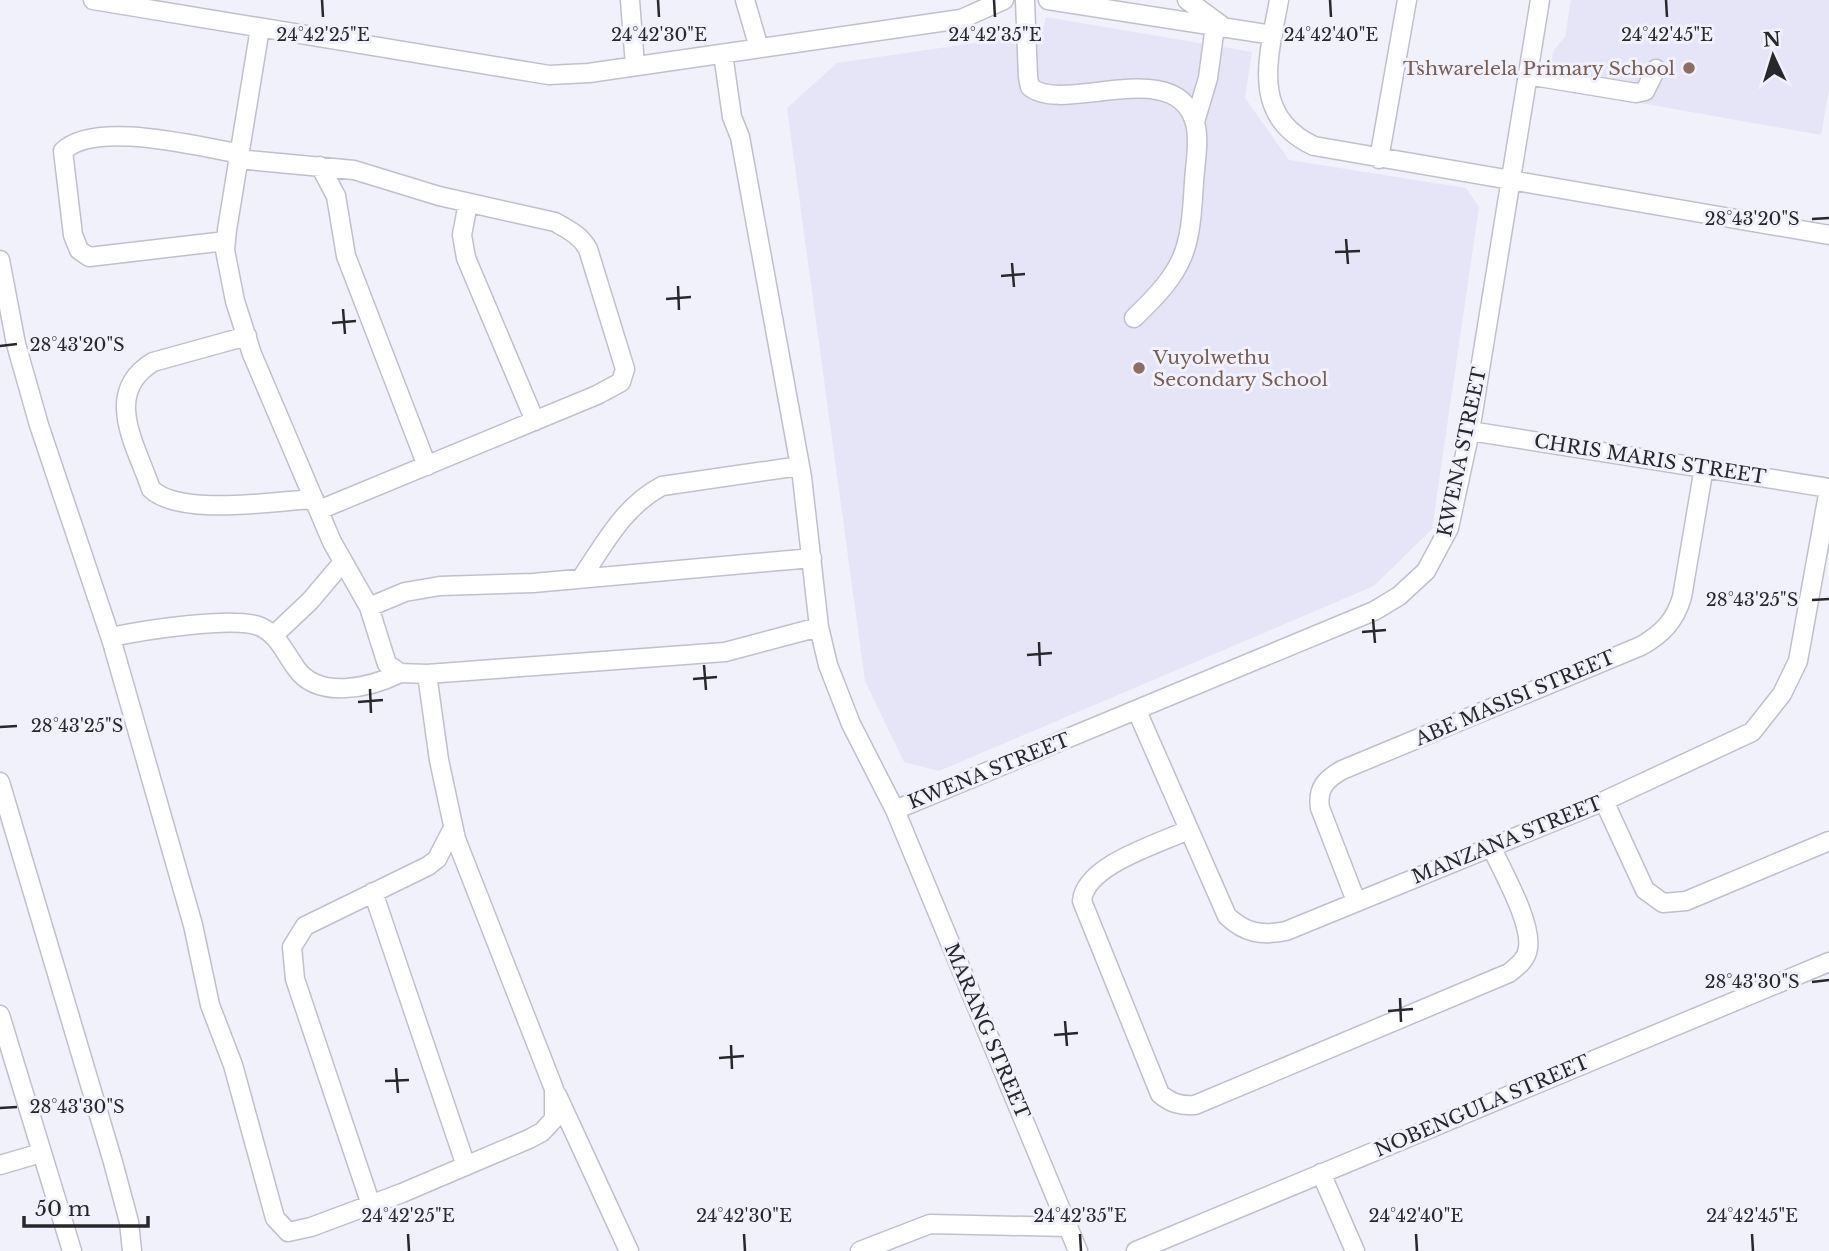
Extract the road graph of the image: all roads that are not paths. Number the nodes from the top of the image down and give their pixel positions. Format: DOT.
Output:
graph roads {
  1 [pos="93,0"];
  2 [pos="630,0"];
  3 [pos="745,0"];
  4 [pos="1004,0"];
  5 [pos="1025,0"];
  6 [pos="1048,0"];
  7 [pos="1188,0"];
  8 [pos="1279,0"];
  9 [pos="1407,0"];
  10 [pos="1539,0"];
  11 [pos="1220,27"];
  12 [pos="260,28"];
  13 [pos="1273,35"];
  14 [pos="759,48"];
  15 [pos="723,54"];
  16 [pos="635,66"];
  17 [pos="1656,69"];
  18 [pos="1527,75"];
  19 [pos="1195,121"];
  20 [pos="237,156"];
  21 [pos="1379,159"];
  22 [pos="320,166"];
  23 [pos="1510,181"];
  24 [pos="468,203"];
  25 [pos="1829,235"];
  26 [pos="226,242"];
  27 [pos="0,260"];
  28 [pos="1134,318"];
  29 [pos="247,336"];
  30 [pos="534,421"];
  31 [pos="1470,431"];
  32 [pos="427,466"];
  33 [pos="800,467"];
  34 [pos="1704,467"];
  35 [pos="1829,489"];
  36 [pos="316,505"];
  37 [pos="812,558"];
  38 [pos="343,562"];
  39 [pos="582,577"];
  40 [pos="369,607"];
  41 [pos="819,627"];
  42 [pos="273,636"];
  43 [pos="111,637"];
  44 [pos="400,673"];
  45 [pos="427,674"];
  46 [pos="1137,710"];
  47 [pos="0,782"];
  48 [pos="1604,801"];
  49 [pos="895,810"];
  50 [pos="453,828"];
  51 [pos="1188,830"];
  52 [pos="1829,841"];
  53 [pos="1491,846"];
  54 [pos="373,892"];
  55 [pos="1356,901"];
  56 [pos="1829,962"];
  57 [pos="1,1022"];
  58 [pos="554,1089"];
  59 [pos="41,1153"];
  60 [pos="0,1165"];
  61 [pos="466,1166"];
  62 [pos="1321,1173"];
  63 [pos="371,1205"];
  64 [pos="1068,1227"];
  65 [pos="72,1251"];
  66 [pos="132,1251"];
  67 [pos="629,1251"];
  68 [pos="860,1251"];
  69 [pos="1078,1251"];
  70 [pos="1136,1251"];
  71 [pos="1355,1251"];
  1 -- 12 [label="street"];
  2 -- 16 [label="street"];
  3 -- 14 [label="street"];
  4 -- 14 [label="street"];
  5 -- 19 [label="street"];
  6 -- 11 [label="street"];
  7 -- 11 [label="street"];
  8 -- 13 [label="street"];
  9 -- 21 [label="street"];
  10 -- 18 [label="street, KWENA STREET"];
  11 -- 13 [label="street"];
  11 -- 19 [label="street"];
  12 -- 16 [label="street"];
  12 -- 20 [label="street"];
  13 -- 21 [label="street"];
  14 -- 15 [label="street"];
  15 -- 16 [label="street"];
  15 -- 33 [label="street, MARANG STREET"];
  17 -- 18 [label="street"];
  18 -- 23 [label="street, KWENA STREET"];
  19 -- 28 [label="street"];
  20 -- 22 [label="street"];
  20 -- 26 [label="street"];
  20 -- 26 [label="street"];
  21 -- 23 [label="street"];
  22 -- 24 [label="street"];
  22 -- 32 [label="street"];
  23 -- 25 [label="street"];
  23 -- 31 [label="street, KWENA STREET"];
  24 -- 30 [label="street"];
  24 -- 30 [label="street"];
  26 -- 29 [label="street"];
  27 -- 43 [label="street"];
  29 -- 36 [label="street"];
  29 -- 36 [label="street"];
  30 -- 32 [label="street"];
  31 -- 34 [label="street, CHRIS MARIS STREET"];
  31 -- 46 [label="street, KWENA STREET"];
  32 -- 36 [label="street"];
  33 -- 37 [label="street, MARANG STREET"];
  33 -- 39 [label="street"];
  34 -- 35 [label="street, CHRIS MARIS STREET"];
  34 -- 55 [label="street, ABE MASISI STREET"];
  35 -- 48 [label="street, MANZANA STREET"];
  36 -- 38 [label="street"];
  37 -- 39 [label="street"];
  37 -- 41 [label="street, MARANG STREET"];
  38 -- 40 [label="street"];
  38 -- 42 [label="street"];
  39 -- 40 [label="street"];
  40 -- 44 [label="street"];
  41 -- 45 [label="street"];
  41 -- 49 [label="street, MARANG STREET"];
  42 -- 43 [label="street"];
  42 -- 44 [label="street"];
  43 -- 63 [label="street"];
  44 -- 45 [label="street"];
  45 -- 50 [label="street"];
  46 -- 49 [label="street, KWENA STREET"];
  46 -- 51 [label="street, MANZANA STREET"];
  47 -- 66 [label="street"];
  48 -- 52 [label="street"];
  48 -- 53 [label="street, MANZANA STREET"];
  49 -- 64 [label="street, MARANG STREET"];
  50 -- 54 [label="street"];
  50 -- 58 [label="street"];
  51 -- 53 [label="street"];
  51 -- 55 [label="street, MANZANA STREET"];
  53 -- 55 [label="street, MANZANA STREET"];
  54 -- 61 [label="street"];
  54 -- 63 [label="street"];
  56 -- 62 [label="street, NOBENGULA STREET"];
  57 -- 59 [label="street"];
  58 -- 61 [label="street"];
  58 -- 67 [label="street"];
  59 -- 60 [label="street"];
  59 -- 65 [label="street"];
  61 -- 63 [label="street"];
  62 -- 70 [label="street, NOBENGULA STREET"];
  62 -- 71 [label="street"];
  64 -- 68 [label="street"];
  64 -- 69 [label="street, MARANG STREET"];
}
